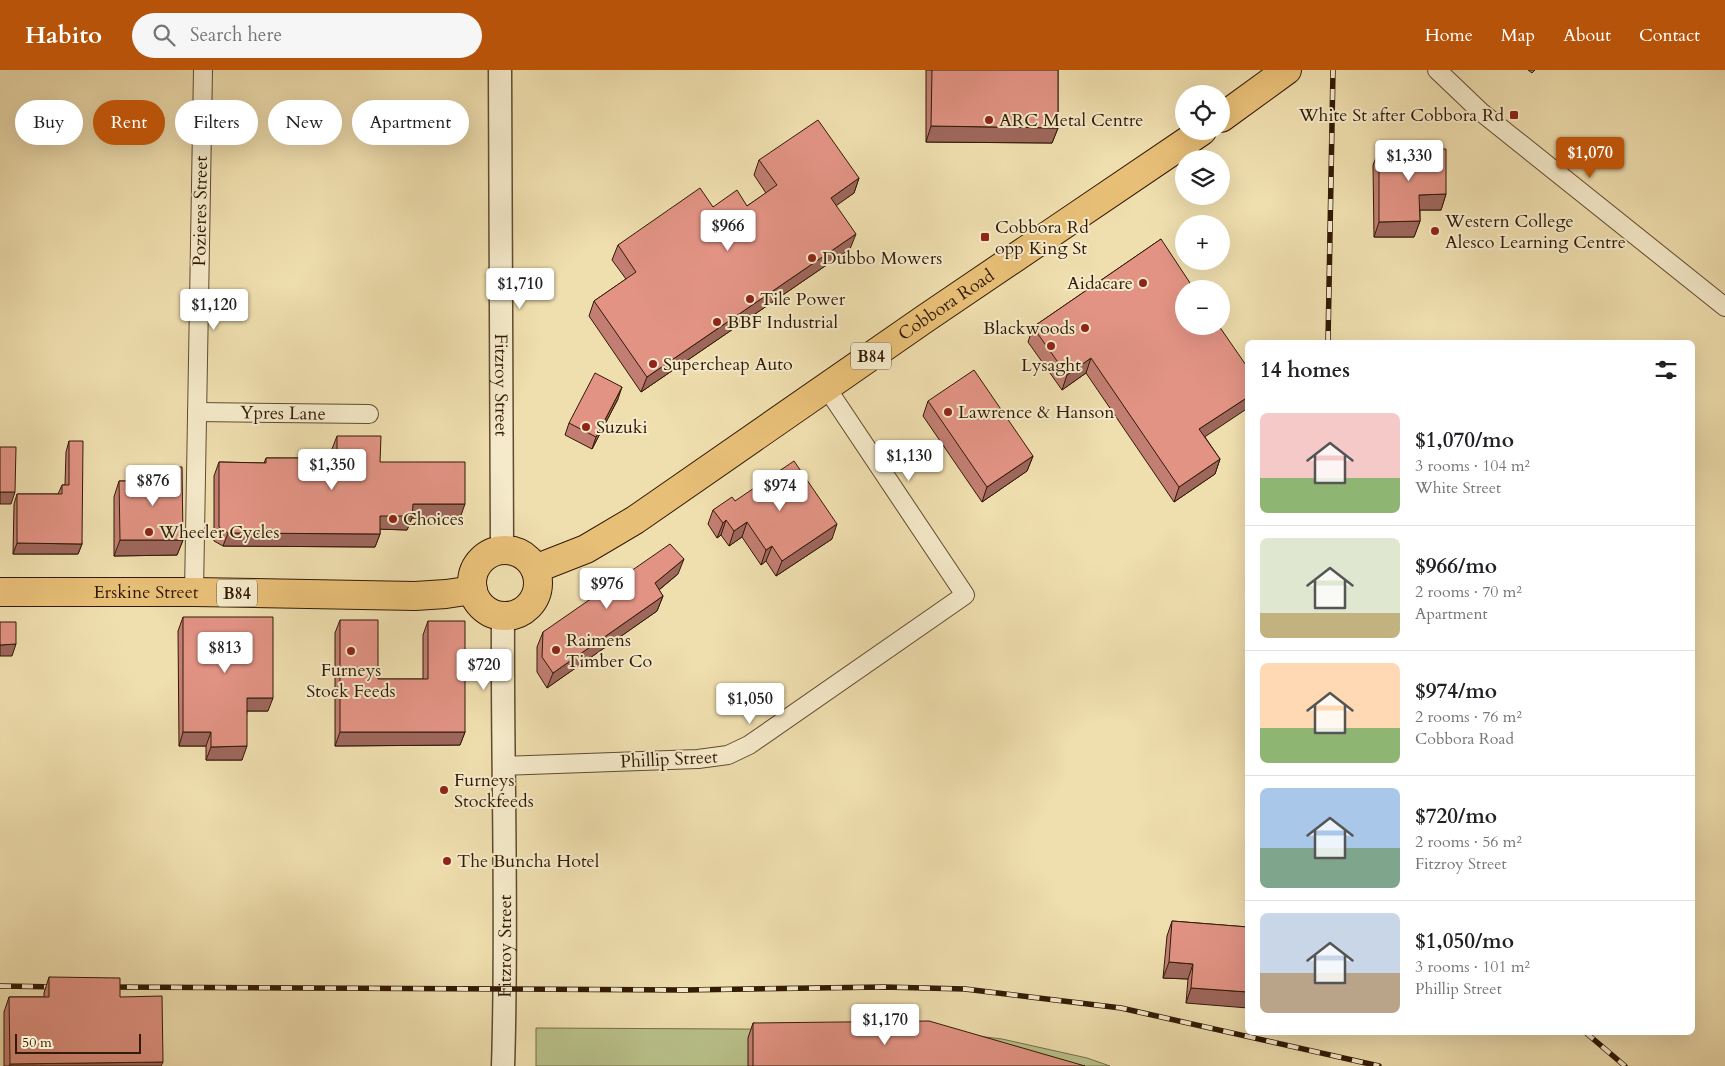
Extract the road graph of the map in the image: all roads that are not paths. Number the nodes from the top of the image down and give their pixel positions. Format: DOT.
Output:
graph roads {
  1 [pos="203,70"];
  2 [pos="500,70"];
  3 [pos="1287,70"];
  4 [pos="1437,70"];
  5 [pos="1230,111"];
  6 [pos="1189,140"];
  7 [pos="1725,307"];
  8 [pos="826,387"];
  9 [pos="197,412"];
  10 [pos="369,414"];
  11 [pos="502,550"];
  12 [pos="535,569"];
  13 [pos="473,590"];
  14 [pos="0,592"];
  15 [pos="194,592"];
  16 [pos="504,616"];
  17 [pos="503,766"];
  18 [pos="503,1066"];
  1 -- 9 [label="street, Pozieres Street"];
  2 -- 11 [label="street, Fitzroy Street"];
  3 -- 5 [label="main road"];
  4 -- 7 [label="street"];
  6 -- 8 [label="main road, Cobbora Road / B84"];
  8 -- 12 [label="main road, Cobbora Road / B84"];
  8 -- 17 [label="street, Phillip Street"];
  9 -- 10 [label="street, Ypres Lane"];
  9 -- 15 [label="street, Pozieres Street"];
  11 -- 12 [label="main road"];
  11 -- 13 [label="main road"];
  12 -- 16 [label="main road"];
  13 -- 15 [label="main road, Erskine Street / B84"];
  13 -- 16 [label="main road"];
  14 -- 15 [label="main road, Erskine Street / B84"];
  16 -- 17 [label="street, Fitzroy Street"];
  17 -- 18 [label="street, Fitzroy Street"];
}
